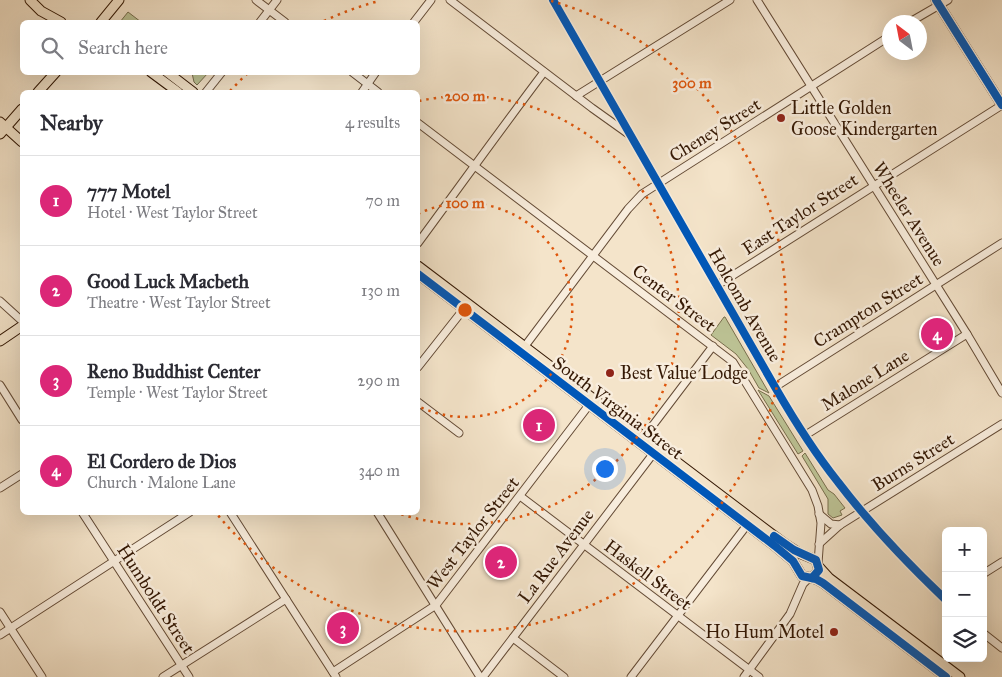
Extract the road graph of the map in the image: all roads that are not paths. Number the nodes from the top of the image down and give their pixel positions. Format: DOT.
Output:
graph roads {
  1 [pos="30,0"];
  2 [pos="119,0"];
  3 [pos="256,0"];
  4 [pos="277,0"];
  5 [pos="431,0"];
  6 [pos="450,0"];
  7 [pos="553,0"];
  8 [pos="730,0"];
  9 [pos="757,0"];
  10 [pos="941,2"];
  11 [pos="41,10"];
  12 [pos="269,10"];
  13 [pos="921,15"];
  14 [pos="49,20"];
  15 [pos="58,20"];
  16 [pos="103,20"];
  17 [pos="262,20"];
  18 [pos="282,20"];
  19 [pos="416,20"];
  20 [pos="882,41"];
  21 [pos="544,72"];
  22 [pos="53,75"];
  23 [pos="155,75"];
  24 [pos="171,75"];
  25 [pos="220,75"];
  26 [pos="355,75"];
  27 [pos="374,75"];
  28 [pos="162,81"];
  29 [pos="600,82"];
  30 [pos="367,85"];
  31 [pos="810,86"];
  32 [pos="40,90"];
  33 [pos="175,90"];
  34 [pos="183,90"];
  35 [pos="190,90"];
  36 [pos="208,90"];
  37 [pos="363,90"];
  38 [pos="375,90"];
  39 [pos="576,96"];
  40 [pos="1002,105"];
  41 [pos="20,111"];
  42 [pos="420,125"];
  43 [pos="2,128"];
  44 [pos="629,134"];
  45 [pos="20,141"];
  46 [pos="474,166"];
  47 [pos="658,183"];
  48 [pos="874,185"];
  49 [pos="420,240"];
  50 [pos="1002,242"];
  51 [pos="593,256"];
  52 [pos="420,268"];
  53 [pos="420,276"];
  54 [pos="936,285"];
  55 [pos="716,286"];
  56 [pos="0,301"];
  57 [pos="463,310"];
  58 [pos="20,319"];
  59 [pos="20,327"];
  60 [pos="494,328"];
  61 [pos="967,334"];
  62 [pos="0,341"];
  63 [pos="525,346"];
  64 [pos="713,346"];
  65 [pos="420,364"];
  66 [pos="999,383"];
  67 [pos="0,385"];
  68 [pos="775,387"];
  69 [pos="1002,393"];
  70 [pos="420,404"];
  71 [pos="589,405"];
  72 [pos="601,405"];
  73 [pos="20,417"];
  74 [pos="1002,424"];
  75 [pos="459,433"];
  76 [pos="804,436"];
  77 [pos="644,437"];
  78 [pos="653,454"];
  79 [pos="20,475"];
  80 [pos="0,488"];
  81 [pos="520,496"];
  82 [pos="863,511"];
  83 [pos="819,514"];
  84 [pos="84,515"];
  85 [pos="185,515"];
  86 [pos="232,515"];
  87 [pos="379,515"];
  88 [pos="747,525"];
  89 [pos="840,526"];
  90 [pos="819,544"];
  91 [pos="583,545"];
  92 [pos="808,557"];
  93 [pos="114,562"];
  94 [pos="1002,562"];
  95 [pos="819,565"];
  96 [pos="798,569"];
  97 [pos="986,572"];
  98 [pos="810,578"];
  99 [pos="942,595"];
  100 [pos="286,599"];
  101 [pos="436,605"];
  102 [pos="0,612"];
  103 [pos="677,616"];
  104 [pos="10,628"];
  105 [pos="0,635"];
  106 [pos="987,636"];
  107 [pos="512,638"];
  108 [pos="1002,648"];
  109 [pos="181,665"];
  110 [pos="749,670"];
  111 [pos="334,674"];
  112 [pos="42,677"];
  113 [pos="163,677"];
  114 [pos="189,677"];
  115 [pos="482,677"];
  116 [pos="564,677"];
  117 [pos="631,677"];
  118 [pos="744,677"];
  119 [pos="758,677"];
  120 [pos="946,677"];
  121 [pos="960,677"];
  1 -- 11 [label="main road"];
  2 -- 16 [label="main road"];
  3 -- 12 [label="street"];
  4 -- 12 [label="street"];
  5 -- 19 [label="street"];
  6 -- 21 [label="street"];
  7 -- 29 [label="street, Holcomb Avenue"];
  8 -- 29 [label="street"];
  9 -- 31 [label="street, Wheeler Avenue"];
  10 -- 13 [label="street"];
  10 -- 40 [label="main road"];
  11 -- 14 [label="main road"];
  11 -- 15 [label="main road"];
  12 -- 17 [label="street"];
  12 -- 18 [label="street"];
  20 -- 31 [label="street, Cheney Street"];
  21 -- 39 [label="street"];
  21 -- 46 [label="street"];
  22 -- 32 [label="main road"];
  23 -- 28 [label="main road"];
  24 -- 35 [label="main road"];
  25 -- 36 [label="street"];
  26 -- 30 [label="street"];
  27 -- 30 [label="street"];
  28 -- 33 [label="main road"];
  28 -- 34 [label="main road"];
  29 -- 39 [label="street"];
  29 -- 44 [label="street, Holcomb Avenue"];
  30 -- 37 [label="street"];
  30 -- 38 [label="street"];
  31 -- 47 [label="street, Cheney Street"];
  31 -- 48 [label="street, Wheeler Avenue"];
  39 -- 44 [label="street"];
  40 -- 48 [label="street, East Taylor Street"];
  41 -- 43 [label="main road"];
  42 -- 46 [label="street, Center Street"];
  43 -- 45 [label="main road"];
  44 -- 47 [label="street, Holcomb Avenue"];
  46 -- 49 [label="street"];
  46 -- 51 [label="street, Center Street"];
  47 -- 51 [label="street, Cheney Street"];
  47 -- 55 [label="street, Holcomb Avenue"];
  48 -- 54 [label="street, Wheeler Avenue"];
  48 -- 55 [label="street, East Taylor Street"];
  50 -- 54 [label="street, Crampton Street"];
  51 -- 63 [label="street, Cheney Street"];
  51 -- 64 [label="street, Center Street"];
  52 -- 60 [label="main road, South Virginia Street"];
  53 -- 57 [label="main road, South Virginia Street"];
  54 -- 61 [label="street, Wheeler Avenue"];
  54 -- 68 [label="street, Crampton Street"];
  55 -- 68 [label="street, Holcomb Avenue"];
  56 -- 58 [label="street"];
  57 -- 60 [label="main road, South Virginia Street"];
  57 -- 65 [label="street"];
  59 -- 62 [label="main road"];
  60 -- 63 [label="main road, South Virginia Street"];
  60 -- 71 [label="main road, South Virginia Street"];
  61 -- 66 [label="street, Wheeler Avenue"];
  61 -- 76 [label="street, Malone Lane"];
  63 -- 72 [label="main road, South Virginia Street"];
  64 -- 77 [label="street"];
  64 -- 83 [label="street, Center Street"];
  66 -- 69 [label="street, Wheeler Avenue"];
  67 -- 73 [label="street"];
  68 -- 76 [label="street, Holcomb Avenue"];
  70 -- 75 [label="street"];
  71 -- 72 [label="main road"];
  71 -- 78 [label="main road, South Virginia Street"];
  71 -- 81 [label="street, West Taylor Street"];
  72 -- 77 [label="main road, South Virginia Street"];
  74 -- 82 [label="street, Burns Street"];
  76 -- 82 [label="street, Holcomb Avenue"];
  77 -- 92 [label="main road, South Virginia Street"];
  78 -- 88 [label="main road, South Virginia Street"];
  78 -- 91 [label="street, La Rue Avenue"];
  79 -- 80 [label="street"];
  81 -- 91 [label="street, Haskell Street"];
  81 -- 101 [label="street, West Taylor Street"];
  82 -- 89 [label="street, Burns Street"];
  82 -- 99 [label="street, Holcomb Avenue"];
  83 -- 89 [label="street"];
  83 -- 90 [label="street, Center Street"];
  84 -- 93 [label="street, Humboldt Street"];
  85 -- 93 [label="street"];
  86 -- 100 [label="street"];
  87 -- 101 [label="street"];
  88 -- 96 [label="main road, South Virginia Street"];
  88 -- 103 [label="street"];
  89 -- 90 [label="street, Burns Street"];
  90 -- 95 [label="street, Center Street"];
  91 -- 103 [label="street, Haskell Street"];
  91 -- 107 [label="street, La Rue Avenue"];
  92 -- 95 [label="main road"];
  92 -- 96 [label="main road"];
  93 -- 104 [label="street"];
  93 -- 109 [label="street, Humboldt Street"];
  94 -- 97 [label="street"];
  95 -- 98 [label="main road"];
  95 -- 121 [label="main road"];
  96 -- 98 [label="main road"];
  98 -- 110 [label="street"];
  98 -- 120 [label="main road"];
  100 -- 109 [label="street"];
  100 -- 111 [label="street"];
  101 -- 111 [label="street, West Taylor Street"];
  101 -- 115 [label="street"];
  102 -- 104 [label="street"];
  103 -- 110 [label="street, Haskell Street"];
  103 -- 117 [label="street"];
  104 -- 105 [label="street"];
  104 -- 112 [label="street"];
  106 -- 108 [label="street"];
  107 -- 115 [label="street, La Rue Avenue"];
  107 -- 116 [label="street"];
  109 -- 113 [label="street"];
  109 -- 114 [label="street, Humboldt Street"];
  110 -- 118 [label="street"];
  110 -- 119 [label="street, Haskell Street"];
}
